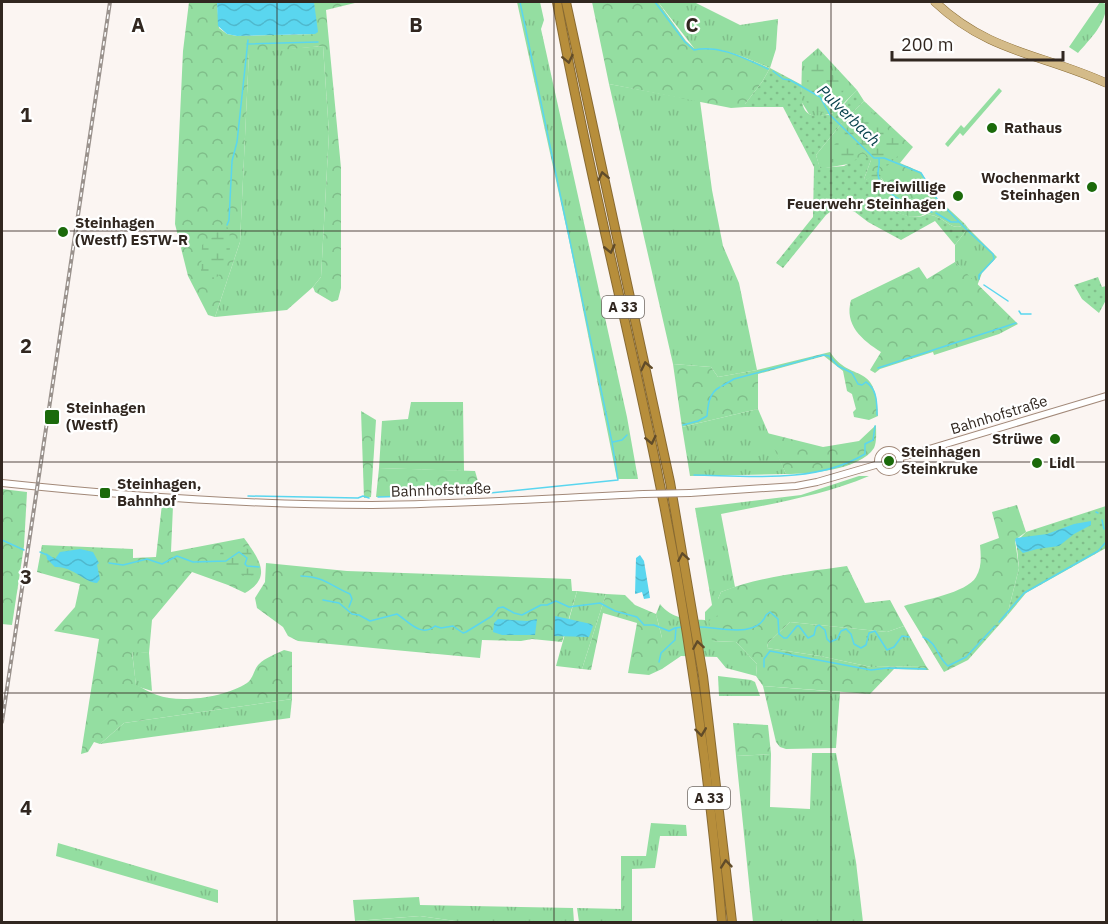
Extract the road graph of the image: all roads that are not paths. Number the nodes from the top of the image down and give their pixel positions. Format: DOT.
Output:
graph roads {
  1 [pos="556,2"];
  2 [pos="566,2"];
  3 [pos="935,2"];
  4 [pos="1107,83"];
  5 [pos="1107,396"];
  6 [pos="899,458"];
  7 [pos="879,464"];
  8 [pos="2,483"];
  9 [pos="698,675"];
  10 [pos="722,922"];
  11 [pos="732,922"];
  1 -- 9 [label="highway, A 33, one-way"];
  9 -- 2 [label="highway, A 33, one-way"];
  3 -- 4 [label="main road"];
  5 -- 6 [label="street, Bahnhofstraße"];
  6 -- 7 [label="street, Bahnhofstraße"];
  6 -- 7 [label="street, Bahnhofstraße"];
  7 -- 8 [label="street, Bahnhofstraße, bridge"];
  9 -- 10 [label="highway, A 33, one-way"];
  11 -- 9 [label="highway, A 33, one-way"];
}
